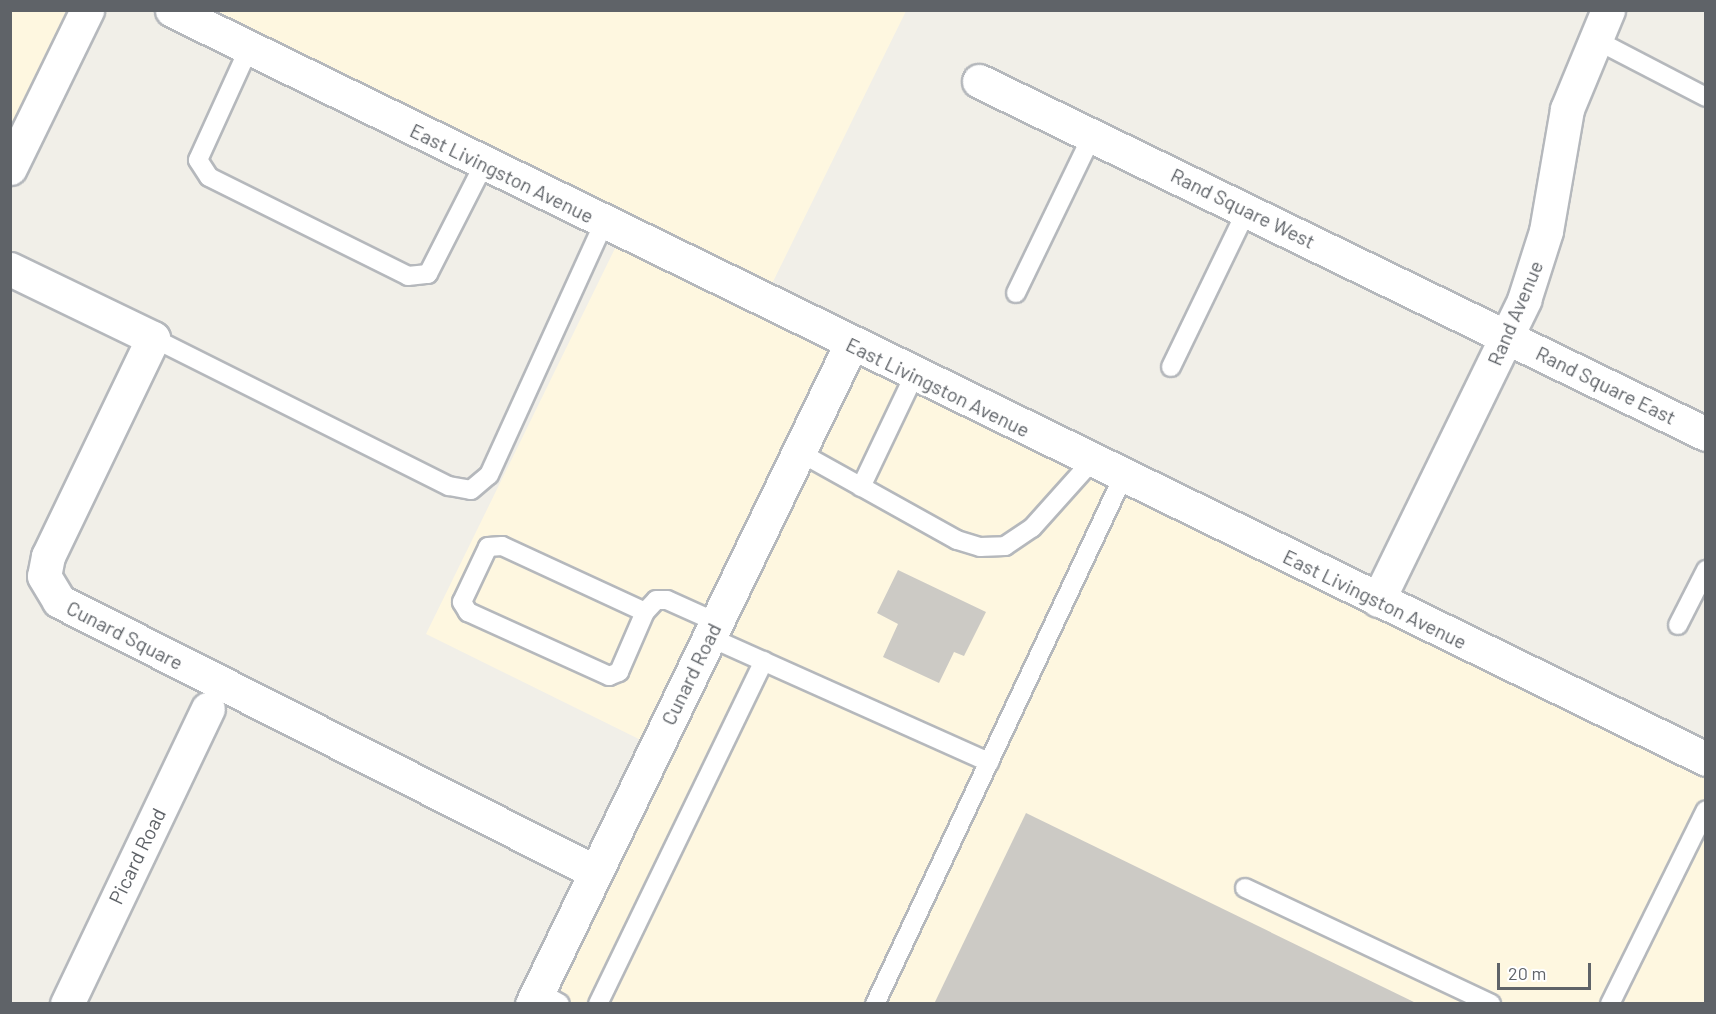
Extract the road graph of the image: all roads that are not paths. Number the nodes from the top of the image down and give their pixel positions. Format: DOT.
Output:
graph roads {
  1 [pos="87,10"];
  2 [pos="172,10"];
  3 [pos="1601,25"];
  4 [pos="249,48"];
  5 [pos="979,81"];
  6 [pos="1706,97"];
  7 [pos="1092,136"];
  8 [pos="484,164"];
  9 [pos="10,168"];
  10 [pos="1247,210"];
  11 [pos="604,223"];
  12 [pos="10,269"];
  13 [pos="1016,293"];
  14 [pos="1507,336"];
  15 [pos="153,338"];
  16 [pos="851,344"];
  17 [pos="1171,367"];
  18 [pos="914,376"];
  19 [pos="1706,434"];
  20 [pos="799,452"];
  21 [pos="1092,462"];
  22 [pos="1123,477"];
  23 [pos="861,487"];
  24 [pos="1706,570"];
  25 [pos="1378,600"];
  26 [pos="645,612"];
  27 [pos="1678,625"];
  28 [pos="713,630"];
  29 [pos="764,661"];
  30 [pos="208,709"];
  31 [pos="1706,759"];
  32 [pos="990,762"];
  33 [pos="1706,810"];
  34 [pos="595,872"];
  35 [pos="1245,888"];
  36 [pos="543,999"];
  37 [pos="67,1004"];
  38 [pos="598,1004"];
  39 [pos="875,1004"];
  40 [pos="1491,1004"];
  41 [pos="1610,1004"];
  1 -- 9 [label="street"];
  2 -- 4 [label="street, East Livingston Avenue"];
  3 -- 6 [label="lane"];
  3 -- 14 [label="street, Rand Avenue"];
  4 -- 8 [label="street, East Livingston Avenue"];
  4 -- 8 [label="lane"];
  5 -- 7 [label="street, Rand Square West"];
  7 -- 10 [label="street, Rand Square West"];
  7 -- 13 [label="lane"];
  8 -- 11 [label="street, East Livingston Avenue"];
  10 -- 14 [label="street, Rand Square West"];
  10 -- 17 [label="lane"];
  11 -- 15 [label="lane"];
  11 -- 16 [label="street, East Livingston Avenue"];
  12 -- 15 [label="street"];
  14 -- 19 [label="street, Rand Square East"];
  14 -- 25 [label="street, Rand Avenue"];
  15 -- 34 [label="street, Cunard Square"];
  16 -- 18 [label="street, East Livingston Avenue"];
  16 -- 20 [label="street, Cunard Road"];
  18 -- 21 [label="street, East Livingston Avenue"];
  18 -- 23 [label="lane"];
  20 -- 23 [label="lane"];
  20 -- 28 [label="street, Cunard Road"];
  21 -- 22 [label="street, East Livingston Avenue"];
  21 -- 23 [label="lane"];
  22 -- 25 [label="street, East Livingston Avenue"];
  22 -- 32 [label="lane"];
  24 -- 27 [label="lane"];
  25 -- 31 [label="street, East Livingston Avenue"];
  26 -- 26 [label="lane"];
  26 -- 28 [label="lane"];
  28 -- 29 [label="lane"];
  28 -- 34 [label="street, Cunard Road"];
  29 -- 32 [label="lane"];
  29 -- 38 [label="lane"];
  30 -- 37 [label="street, Picard Road"];
  32 -- 39 [label="lane"];
  33 -- 41 [label="lane"];
  34 -- 36 [label="street, Cunard Road"];
  35 -- 40 [label="lane"];
}
